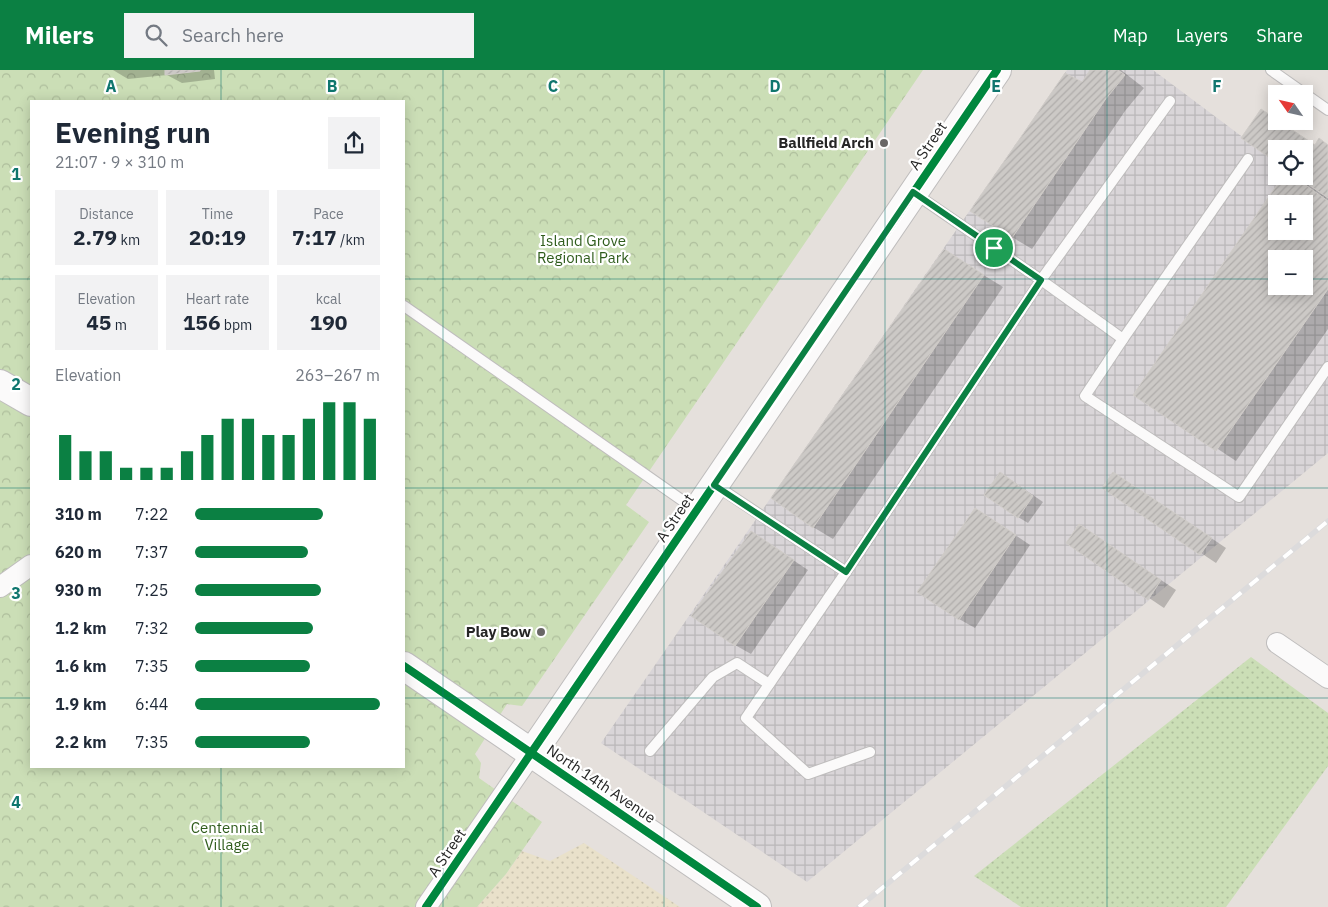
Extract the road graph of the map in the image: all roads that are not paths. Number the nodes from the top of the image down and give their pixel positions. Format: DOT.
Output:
graph roads {
  1 [pos="997,70"];
  2 [pos="1271,70"];
  3 [pos="1170,101"];
  4 [pos="1328,110"];
  5 [pos="1248,158"];
  6 [pos="913,192"];
  7 [pos="1041,280"];
  8 [pos="405,307"];
  9 [pos="1123,339"];
  10 [pos="1328,367"];
  11 [pos="0,384"];
  12 [pos="30,401"];
  13 [pos="714,485"];
  14 [pos="697,510"];
  15 [pos="30,566"];
  16 [pos="846,572"];
  17 [pos="0,586"];
  18 [pos="1278,642"];
  19 [pos="405,667"];
  20 [pos="1328,678"];
  21 [pos="769,684"];
  22 [pos="650,751"];
  23 [pos="870,752"];
  24 [pos="532,753"];
  25 [pos="426,907"];
  26 [pos="757,907"];
  1 -- 6 [label="street, A Street"];
  2 -- 4 [label="lane"];
  3 -- 7 [label="lane"];
  5 -- 9 [label="lane"];
  6 -- 7 [label="lane"];
  6 -- 13 [label="street, A Street"];
  7 -- 9 [label="lane"];
  7 -- 16 [label="lane"];
  8 -- 14 [label="lane"];
  9 -- 10 [label="lane"];
  11 -- 12 [label="street"];
  13 -- 14 [label="street, A Street"];
  13 -- 16 [label="lane"];
  14 -- 24 [label="street, A Street"];
  15 -- 17 [label="street"];
  16 -- 21 [label="lane"];
  18 -- 20 [label="street"];
  19 -- 24 [label="street, North 14th Avenue"];
  21 -- 22 [label="lane"];
  21 -- 23 [label="lane"];
  24 -- 25 [label="street, A Street"];
  24 -- 26 [label="street, North 14th Avenue"];
}
